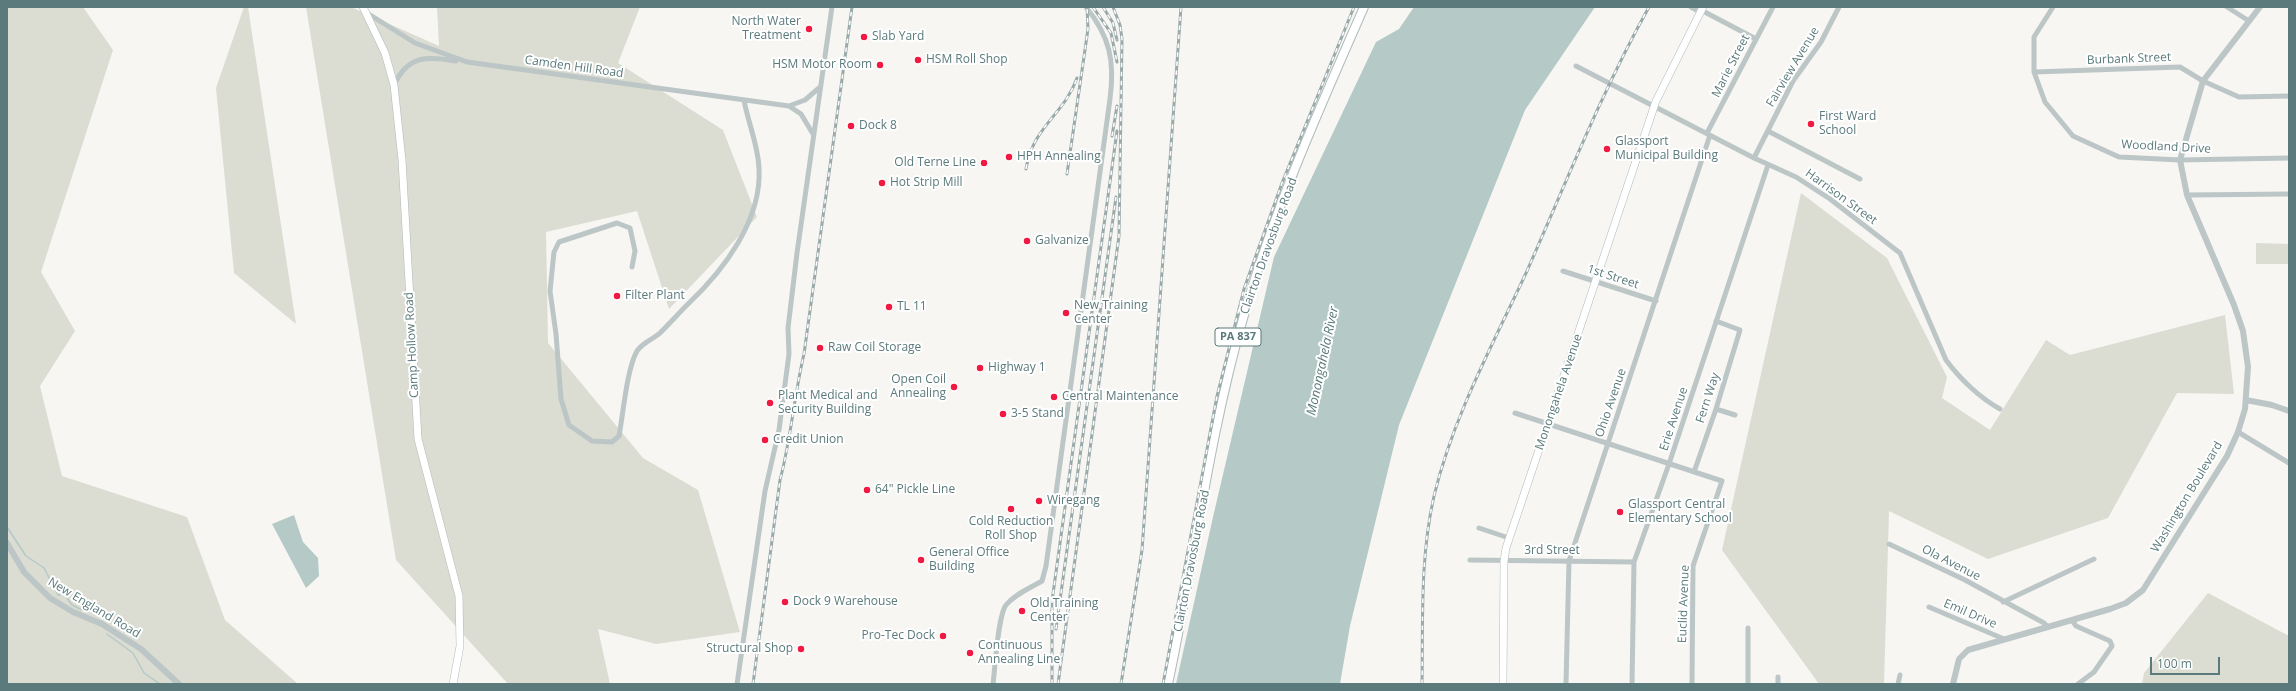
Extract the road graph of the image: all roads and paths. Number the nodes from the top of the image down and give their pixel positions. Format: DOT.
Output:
graph roads {
  1 [pos="832,7"];
  2 [pos="1086,7"];
  3 [pos="1364,7"];
  4 [pos="1691,7"];
  5 [pos="1772,7"];
  6 [pos="1838,7"];
  7 [pos="2053,7"];
  8 [pos="2226,7"];
  9 [pos="2260,7"];
  10 [pos="365,10"];
  11 [pos="1702,10"];
  12 [pos="2249,21"];
  13 [pos="1756,39"];
  14 [pos="467,62"];
  15 [pos="1576,66"];
  16 [pos="2034,72"];
  17 [pos="2203,82"];
  18 [pos="394,85"];
  19 [pos="819,88"];
  20 [pos="2289,96"];
  21 [pos="744,100"];
  22 [pos="789,106"];
  23 [pos="1654,107"];
  24 [pos="1768,130"];
  25 [pos="1709,134"];
  26 [pos="813,135"];
  27 [pos="1754,158"];
  28 [pos="2289,158"];
  29 [pos="2180,160"];
  30 [pos="1768,164"];
  31 [pos="1860,179"];
  32 [pos="2289,194"];
  33 [pos="2188,196"];
  34 [pos="632,266"];
  35 [pos="1563,271"];
  36 [pos="1596,282"];
  37 [pos="1656,301"];
  38 [pos="1716,321"];
  39 [pos="2246,400"];
  40 [pos="1716,409"];
  41 [pos="2000,409"];
  42 [pos="2289,409"];
  43 [pos="1515,413"];
  44 [pos="1735,415"];
  45 [pos="1548,424"];
  46 [pos="2238,432"];
  47 [pos="1608,444"];
  48 [pos="2289,463"];
  49 [pos="1669,464"];
  50 [pos="1694,472"];
  51 [pos="1479,528"];
  52 [pos="1509,538"];
  53 [pos="7,543"];
  54 [pos="1889,544"];
  55 [pos="2094,559"];
  56 [pos="1470,560"];
  57 [pos="1504,561"];
  58 [pos="1569,561"];
  59 [pos="1634,562"];
  60 [pos="2003,602"];
  61 [pos="1929,607"];
  62 [pos="2072,620"];
  63 [pos="1748,628"];
  64 [pos="2048,628"];
  65 [pos="2004,639"];
  66 [pos="1900,675"];
  67 [pos="1778,677"];
  68 [pos="179,684"];
  69 [pos="453,684"];
  70 [pos="737,684"];
  71 [pos="993,684"];
  72 [pos="1168,684"];
  73 [pos="1503,684"];
  74 [pos="1566,684"];
  75 [pos="1632,684"];
  76 [pos="1692,684"];
  77 [pos="1748,684"];
  78 [pos="1778,684"];
  79 [pos="1898,684"];
  80 [pos="1953,684"];
  81 [pos="2078,684"];
  1 -- 19 [label="street"];
  2 -- 71 [label="street"];
  3 -- 72 [label="main road, Clairton Dravosburg Road / PA 837"];
  4 -- 11 [label="street"];
  5 -- 13 [label="street, Marie Street"];
  6 -- 24 [label="street, Fairview Avenue"];
  7 -- 16 [label="street, Woodland Drive"];
  8 -- 12 [label="street"];
  9 -- 12 [label="street, Washington Boulevard"];
  10 -- 14 [label="street, Camden Hill Road"];
  10 -- 18 [label="main road, Camp Hollow Road"];
  11 -- 13 [label="street"];
  11 -- 23 [label="main road, Monongahela Avenue"];
  12 -- 17 [label="street, Washington Boulevard"];
  13 -- 25 [label="street, Marie Street"];
  14 -- 18 [label="street"];
  14 -- 21 [label="street, Camden Hill Road"];
  15 -- 23 [label="street, Harrison Street"];
  16 -- 17 [label="street, Burbank Street"];
  16 -- 29 [label="street, Woodland Drive"];
  17 -- 20 [label="street, Burbank Street"];
  17 -- 29 [label="street, Washington Boulevard"];
  18 -- 69 [label="main road, Camp Hollow Road"];
  19 -- 22 [label="street"];
  19 -- 26 [label="street"];
  21 -- 22 [label="street, Camden Hill Road"];
  21 -- 34 [label="street"];
  22 -- 26 [label="street"];
  23 -- 25 [label="street, Harrison Street"];
  23 -- 36 [label="main road, Monongahela Avenue"];
  24 -- 27 [label="street, Fairview Avenue"];
  24 -- 31 [label="street"];
  25 -- 27 [label="street, Harrison Street"];
  25 -- 37 [label="street, Ohio Avenue"];
  26 -- 70 [label="street"];
  27 -- 30 [label="street, Harrison Street"];
  28 -- 29 [label="street, Woodland Drive"];
  29 -- 33 [label="street, Washington Boulevard"];
  30 -- 38 [label="street, Erie Avenue"];
  30 -- 41 [label="street, Harrison Street"];
  32 -- 33 [label="street"];
  33 -- 39 [label="street, Washington Boulevard"];
  35 -- 36 [label="street, 1st Street"];
  36 -- 37 [label="street, 1st Street"];
  36 -- 45 [label="main road, Monongahela Avenue"];
  37 -- 47 [label="street, Ohio Avenue"];
  38 -- 40 [label="street, Fern Way"];
  38 -- 49 [label="street, Erie Avenue"];
  39 -- 42 [label="street"];
  39 -- 46 [label="street, Washington Boulevard"];
  40 -- 44 [label="street"];
  40 -- 50 [label="street, Fern Way"];
  43 -- 45 [label="street"];
  45 -- 47 [label="street"];
  45 -- 52 [label="main road, Monongahela Avenue"];
  46 -- 48 [label="street"];
  46 -- 62 [label="street, Washington Boulevard"];
  47 -- 49 [label="street"];
  47 -- 58 [label="street, Ohio Avenue"];
  49 -- 50 [label="street"];
  49 -- 59 [label="street, Erie Avenue"];
  50 -- 76 [label="street, Euclid Avenue"];
  51 -- 52 [label="street, 3rd Street"];
  52 -- 57 [label="main road, Monongahela Avenue"];
  53 -- 68 [label="street, New England Road"];
  54 -- 60 [label="street, Ola Avenue"];
  55 -- 60 [label="street"];
  56 -- 57 [label="street, 3rd Street"];
  57 -- 58 [label="street, 3rd Street"];
  57 -- 73 [label="main road, Monongahela Avenue"];
  58 -- 59 [label="street, 3rd Street"];
  58 -- 74 [label="street, Ohio Avenue"];
  59 -- 75 [label="street, Erie Avenue"];
  60 -- 64 [label="street, Ola Avenue"];
  61 -- 65 [label="street, Emil Drive"];
  62 -- 64 [label="street, Washington Boulevard"];
  62 -- 81 [label="street"];
  63 -- 77 [label="street"];
  64 -- 65 [label="street, Washington Boulevard"];
  65 -- 80 [label="street, Washington Boulevard"];
  66 -- 79 [label="street"];
  67 -- 78 [label="street"];
}
